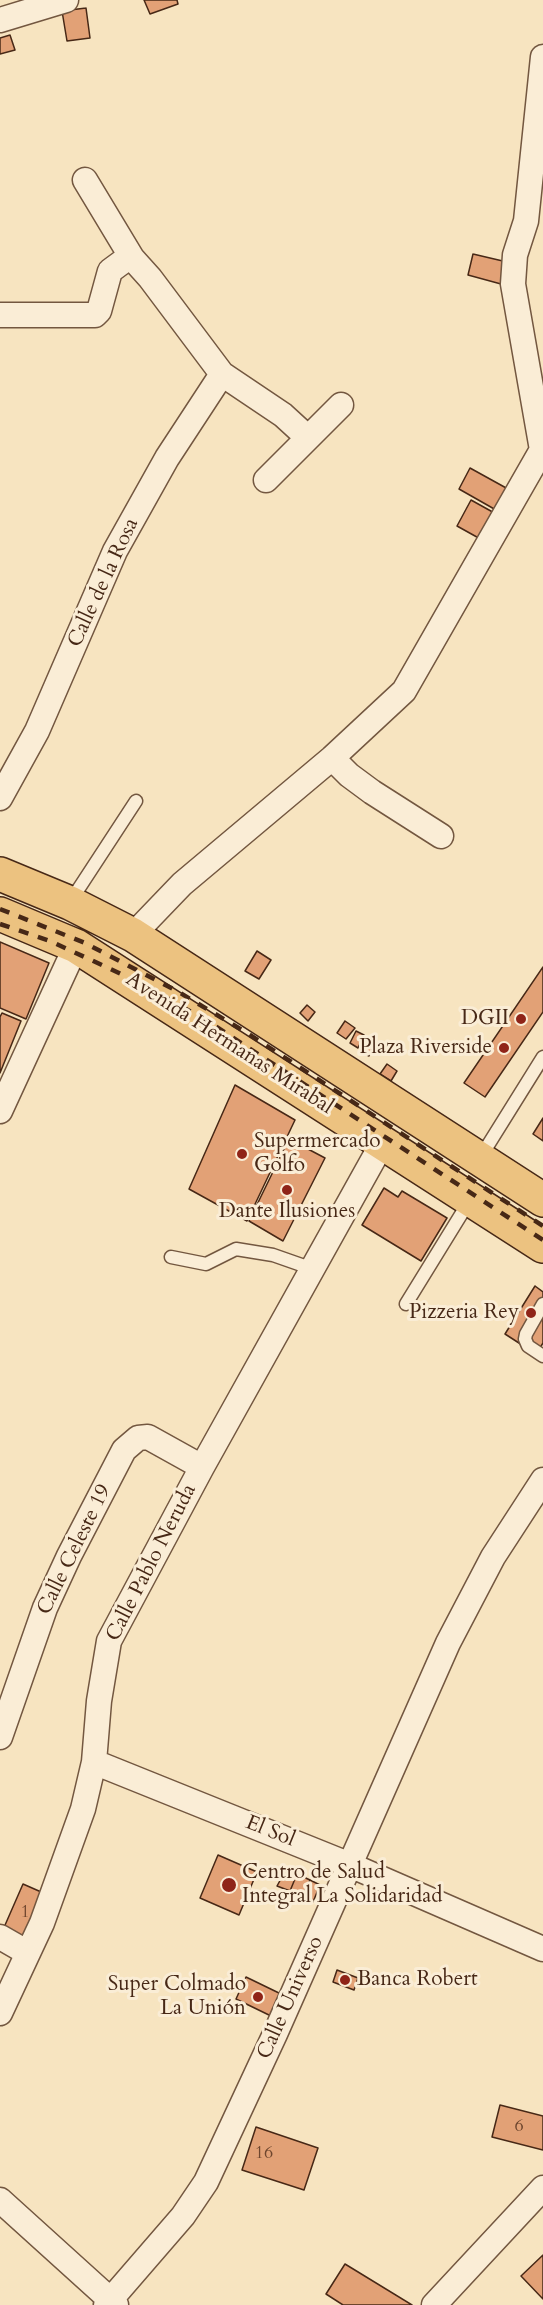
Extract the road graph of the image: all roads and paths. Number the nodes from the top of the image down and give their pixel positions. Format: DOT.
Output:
graph roads {
  1 [pos="66,0"];
  2 [pos="0,20"];
  3 [pos="543,57"];
  4 [pos="85,180"];
  5 [pos="132,258"];
  6 [pos="0,315"];
  7 [pos="222,374"];
  8 [pos="341,405"];
  9 [pos="307,437"];
  10 [pos="542,449"];
  11 [pos="266,480"];
  12 [pos="332,758"];
  13 [pos="0,798"];
  14 [pos="136,801"];
  15 [pos="441,836"];
  16 [pos="0,874"];
  17 [pos="70,903"];
  18 [pos="0,914"];
  19 [pos="133,935"];
  20 [pos="76,946"];
  21 [pos="543,1057"];
  22 [pos="0,1111"];
  23 [pos="383,1142"];
  24 [pos="479,1159"];
  25 [pos="471,1199"];
  26 [pos="543,1200"];
  27 [pos="543,1246"];
  28 [pos="171,1257"];
  29 [pos="313,1269"];
  30 [pos="406,1304"];
  31 [pos="543,1304"];
  32 [pos="543,1356"];
  33 [pos="202,1467"];
  34 [pos="543,1480"];
  35 [pos="0,1737"];
  36 [pos="94,1762"];
  37 [pos="350,1864"];
  38 [pos="0,1937"];
  39 [pos="543,1949"];
  40 [pos="28,1953"];
  41 [pos="0,2013"];
  42 [pos="543,2188"];
  43 [pos="0,2200"];
  44 [pos="111,2304"];
  45 [pos="434,2305"];
  1 -- 2 [label="street"];
  3 -- 10 [label="street"];
  4 -- 5 [label="street"];
  5 -- 6 [label="street"];
  5 -- 7 [label="street"];
  7 -- 9 [label="street"];
  7 -- 13 [label="street, Calle de la Rosa"];
  8 -- 9 [label="street"];
  9 -- 11 [label="street"];
  10 -- 12 [label="street"];
  12 -- 15 [label="street"];
  12 -- 19 [label="street"];
  14 -- 17 [label="lane"];
  16 -- 17 [label="main road, Avenida Hermanas Mirabal"];
  17 -- 19 [label="main road, Avenida Hermanas Mirabal"];
  18 -- 20 [label="main road, Avenida Hermanas Mirabal"];
  19 -- 24 [label="main road, Avenida Hermanas Mirabal"];
  20 -- 22 [label="street"];
  20 -- 23 [label="main road, Avenida Hermanas Mirabal"];
  21 -- 24 [label="lane"];
  23 -- 25 [label="main road, Avenida Hermanas Mirabal"];
  23 -- 29 [label="street, Calle Pablo Neruda"];
  24 -- 26 [label="main road, Avenida Hermanas Mirabal"];
  25 -- 27 [label="main road, Avenida Hermanas Mirabal"];
  25 -- 30 [label="lane"];
  28 -- 29 [label="lane"];
  29 -- 33 [label="street, Calle Pablo Neruda"];
  31 -- 32 [label="lane"];
  33 -- 35 [label="street, Calle Celeste 19"];
  33 -- 36 [label="street, Calle Pablo Neruda"];
  34 -- 37 [label="street, Calle Universo"];
  36 -- 37 [label="street, El Sol"];
  36 -- 40 [label="street, Calle Pablo Neruda"];
  37 -- 39 [label="street, El Sol"];
  37 -- 44 [label="street, Calle Universo"];
  38 -- 40 [label="street"];
  40 -- 41 [label="street, Calle Pablo Neruda"];
  42 -- 45 [label="street"];
  43 -- 44 [label="street"];
}
